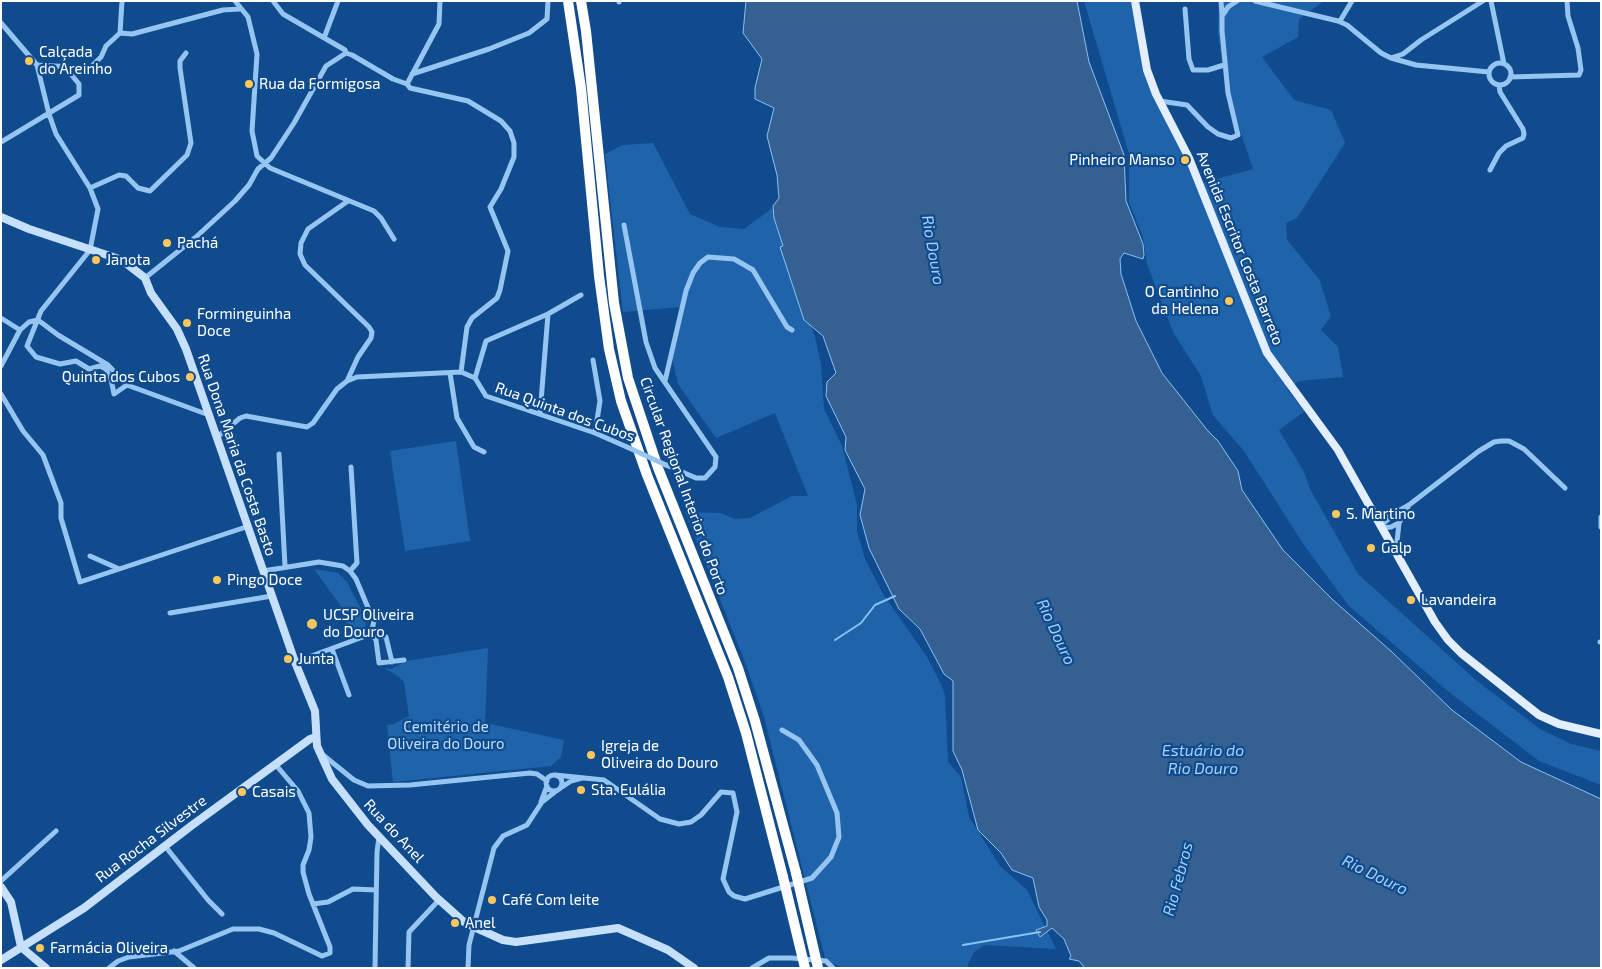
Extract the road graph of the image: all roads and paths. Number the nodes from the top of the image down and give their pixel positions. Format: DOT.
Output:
graph roads {
  1 [pos="122,1"];
  2 [pos="235,1"];
  3 [pos="273,1"];
  4 [pos="338,1"];
  5 [pos="440,1"];
  6 [pos="548,1"];
  7 [pos="568,1"];
  8 [pos="581,1"];
  9 [pos="1135,1"];
  10 [pos="1221,1"];
  11 [pos="1237,1"];
  12 [pos="1255,1"];
  13 [pos="1352,1"];
  14 [pos="1483,1"];
  15 [pos="1491,1"];
  16 [pos="1566,1"];
  17 [pos="240,8"];
  18 [pos="1185,9"];
  19 [pos="1222,16"];
  20 [pos="1340,21"];
  21 [pos="1,23"];
  22 [pos="120,33"];
  23 [pos="324,38"];
  24 [pos="186,53"];
  25 [pos="346,53"];
  26 [pos="1391,58"];
  27 [pos="1504,64"];
  28 [pos="37,65"];
  29 [pos="1224,65"];
  30 [pos="65,67"];
  31 [pos="1490,72"];
  32 [pos="412,74"];
  33 [pos="1510,77"];
  34 [pos="407,84"];
  35 [pos="1499,85"];
  36 [pos="1160,101"];
  37 [pos="49,114"];
  38 [pos="1,142"];
  39 [pos="263,163"];
  40 [pos="1490,170"];
  41 [pos="90,188"];
  42 [pos="348,201"];
  43 [pos="1,217"];
  44 [pos="624,225"];
  45 [pos="394,239"];
  46 [pos="90,250"];
  47 [pos="146,278"];
  48 [pos="582,294"];
  49 [pos="548,314"];
  50 [pos="1,318"];
  51 [pos="38,320"];
  52 [pos="20,330"];
  53 [pos="792,330"];
  54 [pos="592,360"];
  55 [pos="1,366"];
  56 [pos="461,372"];
  57 [pos="450,373"];
  58 [pos="475,378"];
  59 [pos="347,381"];
  60 [pos="665,381"];
  61 [pos="127,385"];
  62 [pos="1,394"];
  63 [pos="540,414"];
  64 [pos="209,415"];
  65 [pos="595,433"];
  66 [pos="216,438"];
  67 [pos="484,452"];
  68 [pos="279,454"];
  69 [pos="351,467"];
  70 [pos="1566,488"];
  71 [pos="1409,505"];
  72 [pos="1370,510"];
  73 [pos="1393,514"];
  74 [pos="1601,516"];
  75 [pos="1399,522"];
  76 [pos="246,527"];
  77 [pos="1380,527"];
  78 [pos="1601,527"];
  79 [pos="1396,554"];
  80 [pos="90,556"];
  81 [pos="285,566"];
  82 [pos="117,568"];
  83 [pos="263,571"];
  84 [pos="350,571"];
  85 [pos="272,596"];
  86 [pos="170,613"];
  87 [pos="371,634"];
  88 [pos="332,649"];
  89 [pos="404,660"];
  90 [pos="295,662"];
  91 [pos="392,662"];
  92 [pos="349,695"];
  93 [pos="782,730"];
  94 [pos="1601,734"];
  95 [pos="316,737"];
  96 [pos="322,755"];
  97 [pos="275,764"];
  98 [pos="555,775"];
  99 [pos="585,778"];
  100 [pos="547,784"];
  101 [pos="562,787"];
  102 [pos="556,791"];
  103 [pos="540,805"];
  104 [pos="56,831"];
  105 [pos="379,837"];
  106 [pos="165,846"];
  107 [pos="1,881"];
  108 [pos="1,887"];
  109 [pos="376,890"];
  110 [pos="439,900"];
  111 [pos="313,904"];
  112 [pos="222,914"];
  113 [pos="474,927"];
  114 [pos="22,947"];
  115 [pos="174,951"];
  116 [pos="1,960"];
  117 [pos="375,967"];
  118 [pos="46,968"];
  119 [pos="109,968"];
  120 [pos="194,968"];
  121 [pos="408,968"];
  122 [pos="468,968"];
  123 [pos="694,968"];
  124 [pos="752,968"];
  125 [pos="805,968"];
  126 [pos="818,968"];
  127 [pos="833,968"];
  1 -- 22 [label="street"];
  2 -- 17 [label="street"];
  3 -- 23 [label="street"];
  4 -- 23 [label="street"];
  5 -- 32 [label="street"];
  6 -- 32 [label="street"];
  7 -- 125 [label="highway, Circular Regional Interior do Porto, bridge"];
  8 -- 126 [label="highway, Circular Regional Interior do Porto, bridge"];
  9 -- 36 [label="main road, Avenida Escritor Costa Barreto"];
  10 -- 19 [label="street"];
  11 -- 19 [label="street"];
  12 -- 20 [label="street"];
  13 -- 20 [label="street"];
  14 -- 26 [label="street"];
  15 -- 27 [label="street"];
  16 -- 33 [label="street"];
  17 -- 22 [label="street"];
  17 -- 39 [label="street"];
  18 -- 29 [label="street"];
  19 -- 29 [label="street"];
  20 -- 26 [label="street"];
  21 -- 28 [label="street"];
  22 -- 30 [label="street"];
  23 -- 25 [label="street"];
  24 -- 41 [label="street"];
  25 -- 34 [label="street"];
  25 -- 39 [label="street"];
  26 -- 31 [label="street"];
  27 -- 31 [label="street"];
  27 -- 33 [label="street"];
  28 -- 30 [label="street"];
  28 -- 37 [label="street"];
  29 -- 36 [label="street"];
  30 -- 37 [label="street"];
  31 -- 35 [label="street"];
  32 -- 34 [label="street"];
  33 -- 35 [label="street"];
  34 -- 56 [label="street"];
  35 -- 40 [label="street"];
  36 -- 72 [label="main road, Avenida Escritor Costa Barreto"];
  37 -- 38 [label="street"];
  37 -- 41 [label="street"];
  39 -- 42 [label="street"];
  39 -- 47 [label="street"];
  41 -- 46 [label="street"];
  42 -- 45 [label="street"];
  42 -- 59 [label="street"];
  43 -- 46 [label="street, Rua Dona Maria da Costa Basto"];
  44 -- 60 [label="street"];
  46 -- 47 [label="street, Rua Dona Maria da Costa Basto"];
  46 -- 51 [label="street"];
  47 -- 64 [label="street, Rua Dona Maria da Costa Basto"];
  48 -- 49 [label="street"];
  49 -- 58 [label="street"];
  49 -- 63 [label="street"];
  50 -- 52 [label="street"];
  51 -- 52 [label="street"];
  51 -- 61 [label="street"];
  51 -- 61 [label="street"];
  52 -- 55 [label="street"];
  53 -- 60 [label="street"];
  54 -- 65 [label="street"];
  56 -- 57 [label="street, Rua Quinta dos Cubos"];
  56 -- 58 [label="street, Rua Quinta dos Cubos"];
  57 -- 59 [label="street, Rua Quinta dos Cubos"];
  57 -- 67 [label="street"];
  58 -- 63 [label="street, Rua Quinta dos Cubos"];
  59 -- 66 [label="street"];
  60 -- 65 [label="street, Rua Quinta dos Cubos, bridge"];
  61 -- 64 [label="street"];
  62 -- 82 [label="street"];
  63 -- 65 [label="street, Rua Quinta dos Cubos"];
  64 -- 66 [label="street, Rua Dona Maria da Costa Basto"];
  66 -- 76 [label="street, Rua Dona Maria da Costa Basto"];
  68 -- 81 [label="street"];
  69 -- 84 [label="street"];
  70 -- 71 [label="street"];
  71 -- 73 [label="street"];
  71 -- 75 [label="street"];
  72 -- 73 [label="street"];
  72 -- 77 [label="main road, Avenida Escritor Costa Barreto"];
  73 -- 77 [label="street"];
  74 -- 78 [label="street"];
  75 -- 77 [label="street"];
  75 -- 79 [label="street"];
  76 -- 82 [label="street"];
  76 -- 83 [label="street, Rua Dona Maria da Costa Basto"];
  77 -- 79 [label="main road, Avenida Escritor Costa Barreto"];
  79 -- 94 [label="main road, Avenida Escritor Costa Barreto"];
  80 -- 82 [label="street"];
  81 -- 83 [label="street"];
  81 -- 84 [label="street"];
  83 -- 85 [label="street, Rua Dona Maria da Costa Basto"];
  84 -- 87 [label="street"];
  85 -- 86 [label="street"];
  85 -- 90 [label="street, Rua Dona Maria da Costa Basto"];
  87 -- 88 [label="street"];
  87 -- 91 [label="street"];
  87 -- 91 [label="street"];
  88 -- 90 [label="street"];
  88 -- 92 [label="street"];
  89 -- 91 [label="street"];
  90 -- 95 [label="street, Rua Dona Maria da Costa Basto"];
  93 -- 99 [label="street"];
  95 -- 96 [label="street, Rua do Anel"];
  95 -- 97 [label="street, Rua Rocha Silvestre"];
  96 -- 100 [label="street"];
  96 -- 105 [label="street, Rua do Anel"];
  97 -- 106 [label="street, Rua Rocha Silvestre"];
  97 -- 111 [label="street"];
  98 -- 99 [label="street"];
  98 -- 100 [label="street"];
  98 -- 101 [label="street"];
  99 -- 101 [label="street"];
  100 -- 102 [label="street"];
  100 -- 103 [label="street"];
  101 -- 102 [label="street"];
  102 -- 103 [label="street"];
  103 -- 113 [label="street"];
  104 -- 107 [label="street"];
  105 -- 109 [label="street"];
  105 -- 110 [label="street, Rua do Anel"];
  106 -- 112 [label="street"];
  106 -- 114 [label="street, Rua Rocha Silvestre"];
  108 -- 114 [label="street"];
  109 -- 111 [label="street"];
  109 -- 117 [label="street"];
  110 -- 113 [label="street, Rua do Anel"];
  110 -- 121 [label="street"];
  111 -- 115 [label="street"];
  113 -- 122 [label="street"];
  113 -- 123 [label="street, Rua do Anel"];
  114 -- 116 [label="street, Rua Rocha Silvestre"];
  114 -- 118 [label="street"];
  115 -- 119 [label="street"];
  115 -- 120 [label="street"];
  124 -- 127 [label="street"];
}
